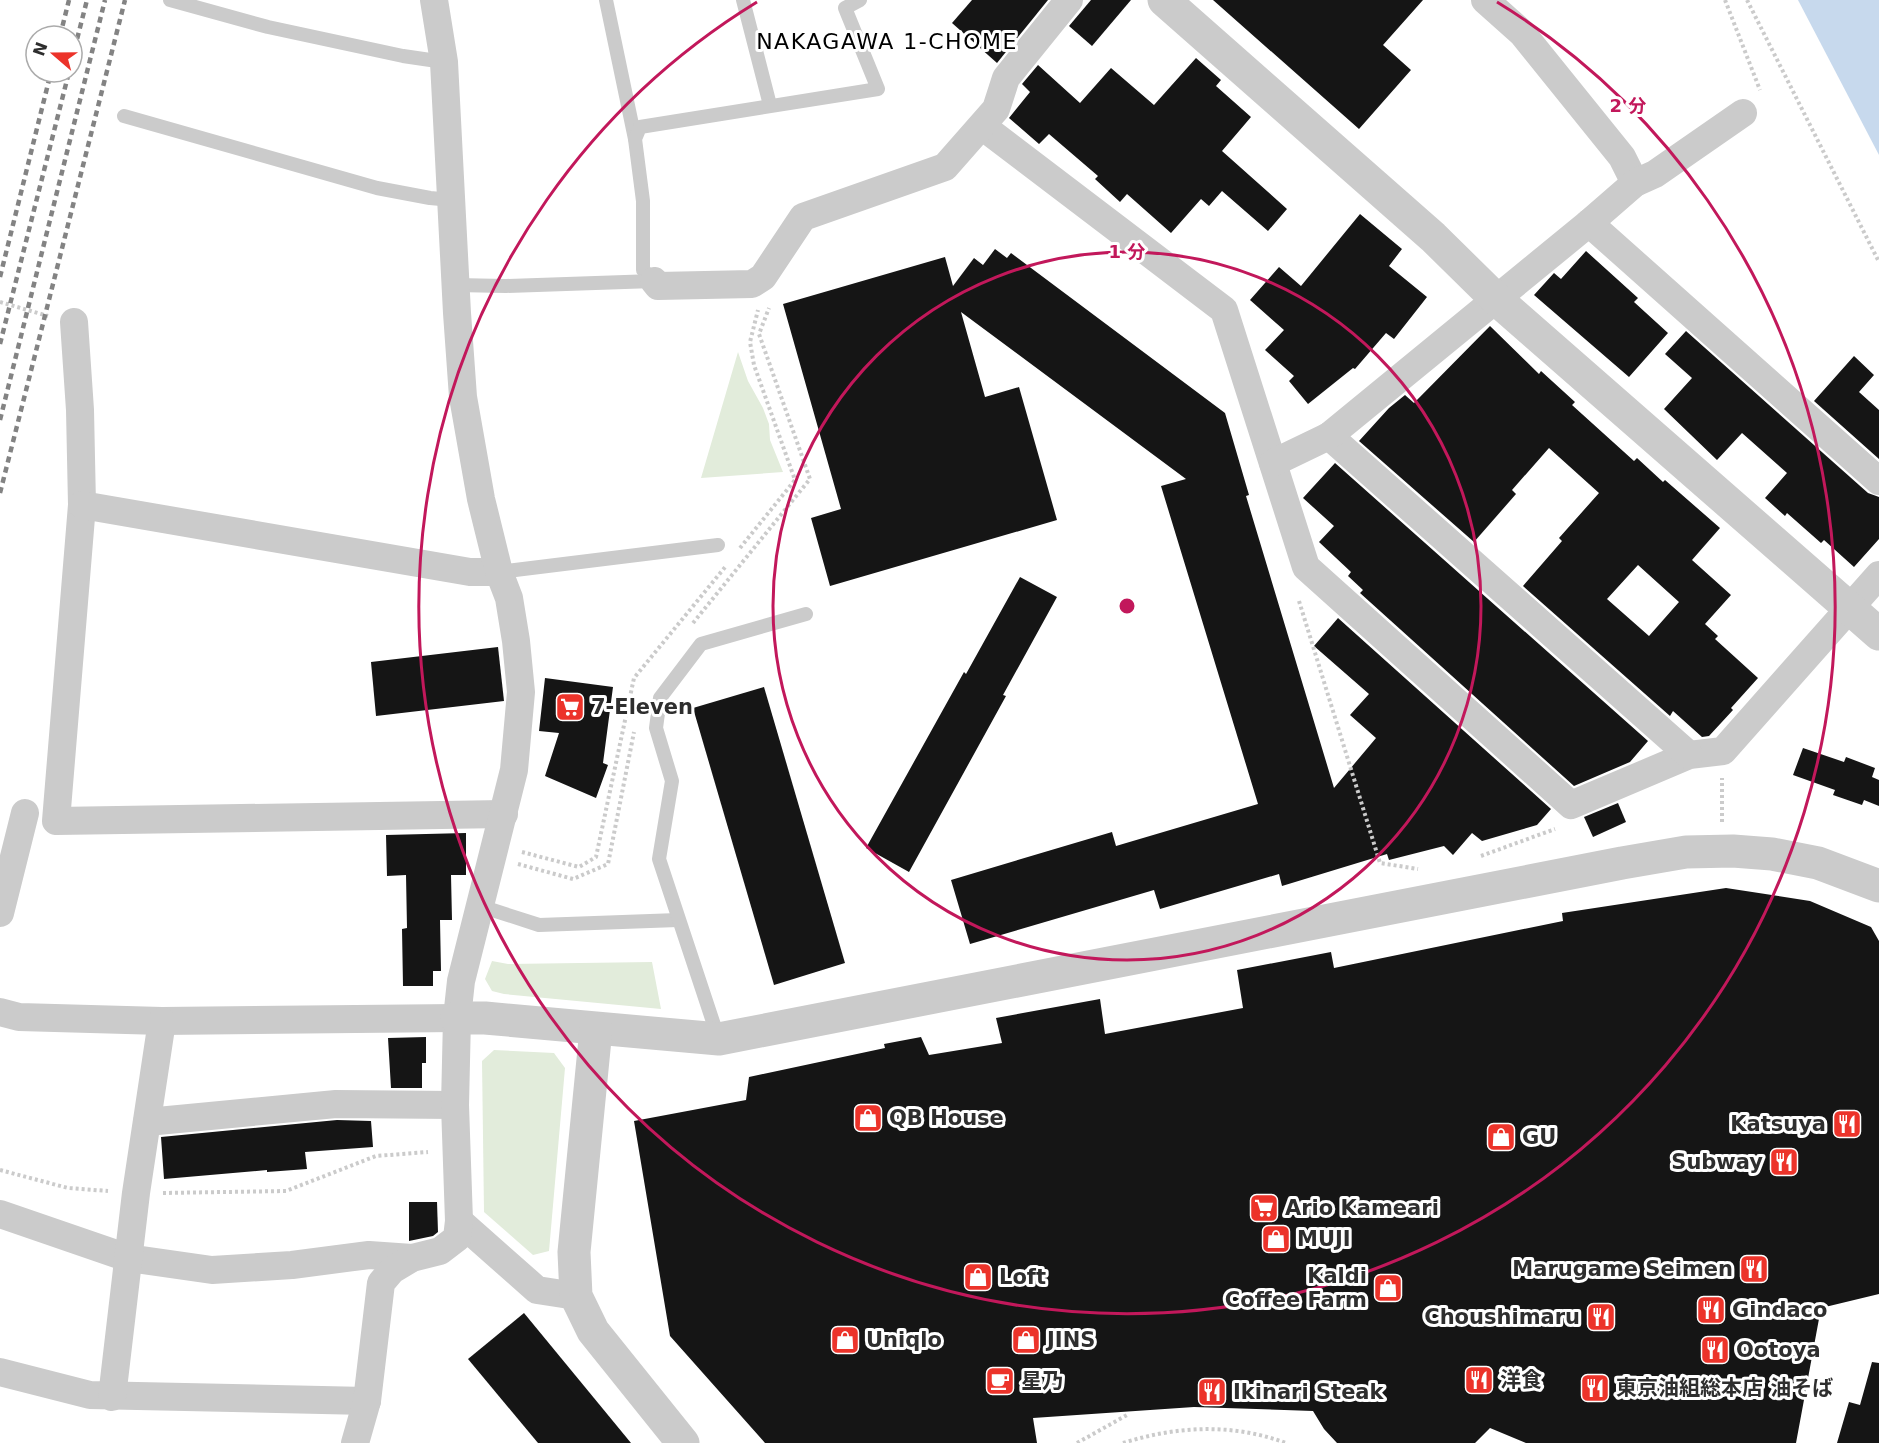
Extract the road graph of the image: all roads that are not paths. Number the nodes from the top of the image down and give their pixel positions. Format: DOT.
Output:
graph roads {
  1 [pos="170,0"];
  2 [pos="434,0"];
  3 [pos="606,0"];
  4 [pos="743,0"];
  5 [pos="860,0"];
  6 [pos="1069,0"];
  7 [pos="1164,0"];
  8 [pos="1485,0"];
  9 [pos="444,62"];
  10 [pos="770,105"];
  11 [pos="1743,112"];
  12 [pos="124,117"];
  13 [pos="982,126"];
  14 [pos="635,139"];
  15 [pos="1635,183"];
  16 [pos="452,200"];
  17 [pos="1589,223"];
  18 [pos="654,281"];
  19 [pos="455,285"];
  20 [pos="1496,299"];
  21 [pos="74,322"];
  22 [pos="1329,436"];
  23 [pos="1273,463"];
  24 [pos="1879,481"];
  25 [pos="82,505"];
  26 [pos="718,545"];
  27 [pos="499,572"];
  28 [pos="1879,575"];
  29 [pos="1850,609"];
  30 [pos="806,614"];
  31 [pos="1879,634"];
  32 [pos="1689,755"];
  33 [pos="57,812"];
  34 [pos="504,814"];
  35 [pos="1879,886"];
  36 [pos="480,906"];
  37 [pos="0,914"];
  38 [pos="678,920"];
  39 [pos="0,1012"];
  40 [pos="457,1017"];
  41 [pos="162,1022"];
  42 [pos="596,1029"];
  43 [pos="718,1039"];
  44 [pos="455,1105"];
  45 [pos="147,1122"];
  46 [pos="0,1214"];
  47 [pos="459,1221"];
  48 [pos="128,1258"];
  49 [pos="412,1258"];
  50 [pos="576,1296"];
  51 [pos="0,1372"];
  52 [pos="112,1397"];
  53 [pos="367,1401"];
  54 [pos="355,1443"];
  55 [pos="683,1443"];
  1 -- 9 [label="lane"];
  2 -- 9 [label="street"];
  3 -- 14 [label="lane"];
  4 -- 10 [label="lane"];
  5 -- 10 [label="lane"];
  6 -- 13 [label="street"];
  7 -- 20 [label="street"];
  8 -- 15 [label="street"];
  9 -- 16 [label="street"];
  10 -- 14 [label="lane"];
  11 -- 15 [label="street"];
  12 -- 16 [label="lane"];
  13 -- 18 [label="street"];
  13 -- 23 [label="street"];
  14 -- 18 [label="lane"];
  15 -- 17 [label="street"];
  16 -- 19 [label="street"];
  17 -- 20 [label="street"];
  17 -- 24 [label="street"];
  18 -- 19 [label="lane"];
  19 -- 27 [label="street"];
  20 -- 22 [label="street"];
  20 -- 29 [label="street"];
  21 -- 25 [label="street"];
  22 -- 23 [label="street"];
  22 -- 32 [label="street"];
  23 -- 32 [label="street"];
  25 -- 27 [label="street"];
  25 -- 33 [label="street"];
  26 -- 27 [label="lane"];
  27 -- 34 [label="street"];
  28 -- 29 [label="street"];
  29 -- 31 [label="street"];
  29 -- 32 [label="street"];
  30 -- 38 [label="lane"];
  33 -- 34 [label="street"];
  33 -- 37 [label="street"];
  34 -- 36 [label="street"];
  35 -- 43 [label="street"];
  36 -- 38 [label="lane"];
  36 -- 40 [label="street"];
  38 -- 43 [label="lane"];
  39 -- 41 [label="street"];
  40 -- 41 [label="street"];
  40 -- 42 [label="street"];
  40 -- 44 [label="street"];
  41 -- 45 [label="street"];
  42 -- 43 [label="street"];
  42 -- 50 [label="street"];
  44 -- 45 [label="street"];
  44 -- 47 [label="street"];
  45 -- 48 [label="street"];
  46 -- 48 [label="street"];
  47 -- 49 [label="street"];
  47 -- 50 [label="street"];
  48 -- 49 [label="street"];
  48 -- 52 [label="street"];
  49 -- 53 [label="street"];
  50 -- 55 [label="street"];
  51 -- 52 [label="street"];
  52 -- 53 [label="street"];
  53 -- 54 [label="street"];
}
